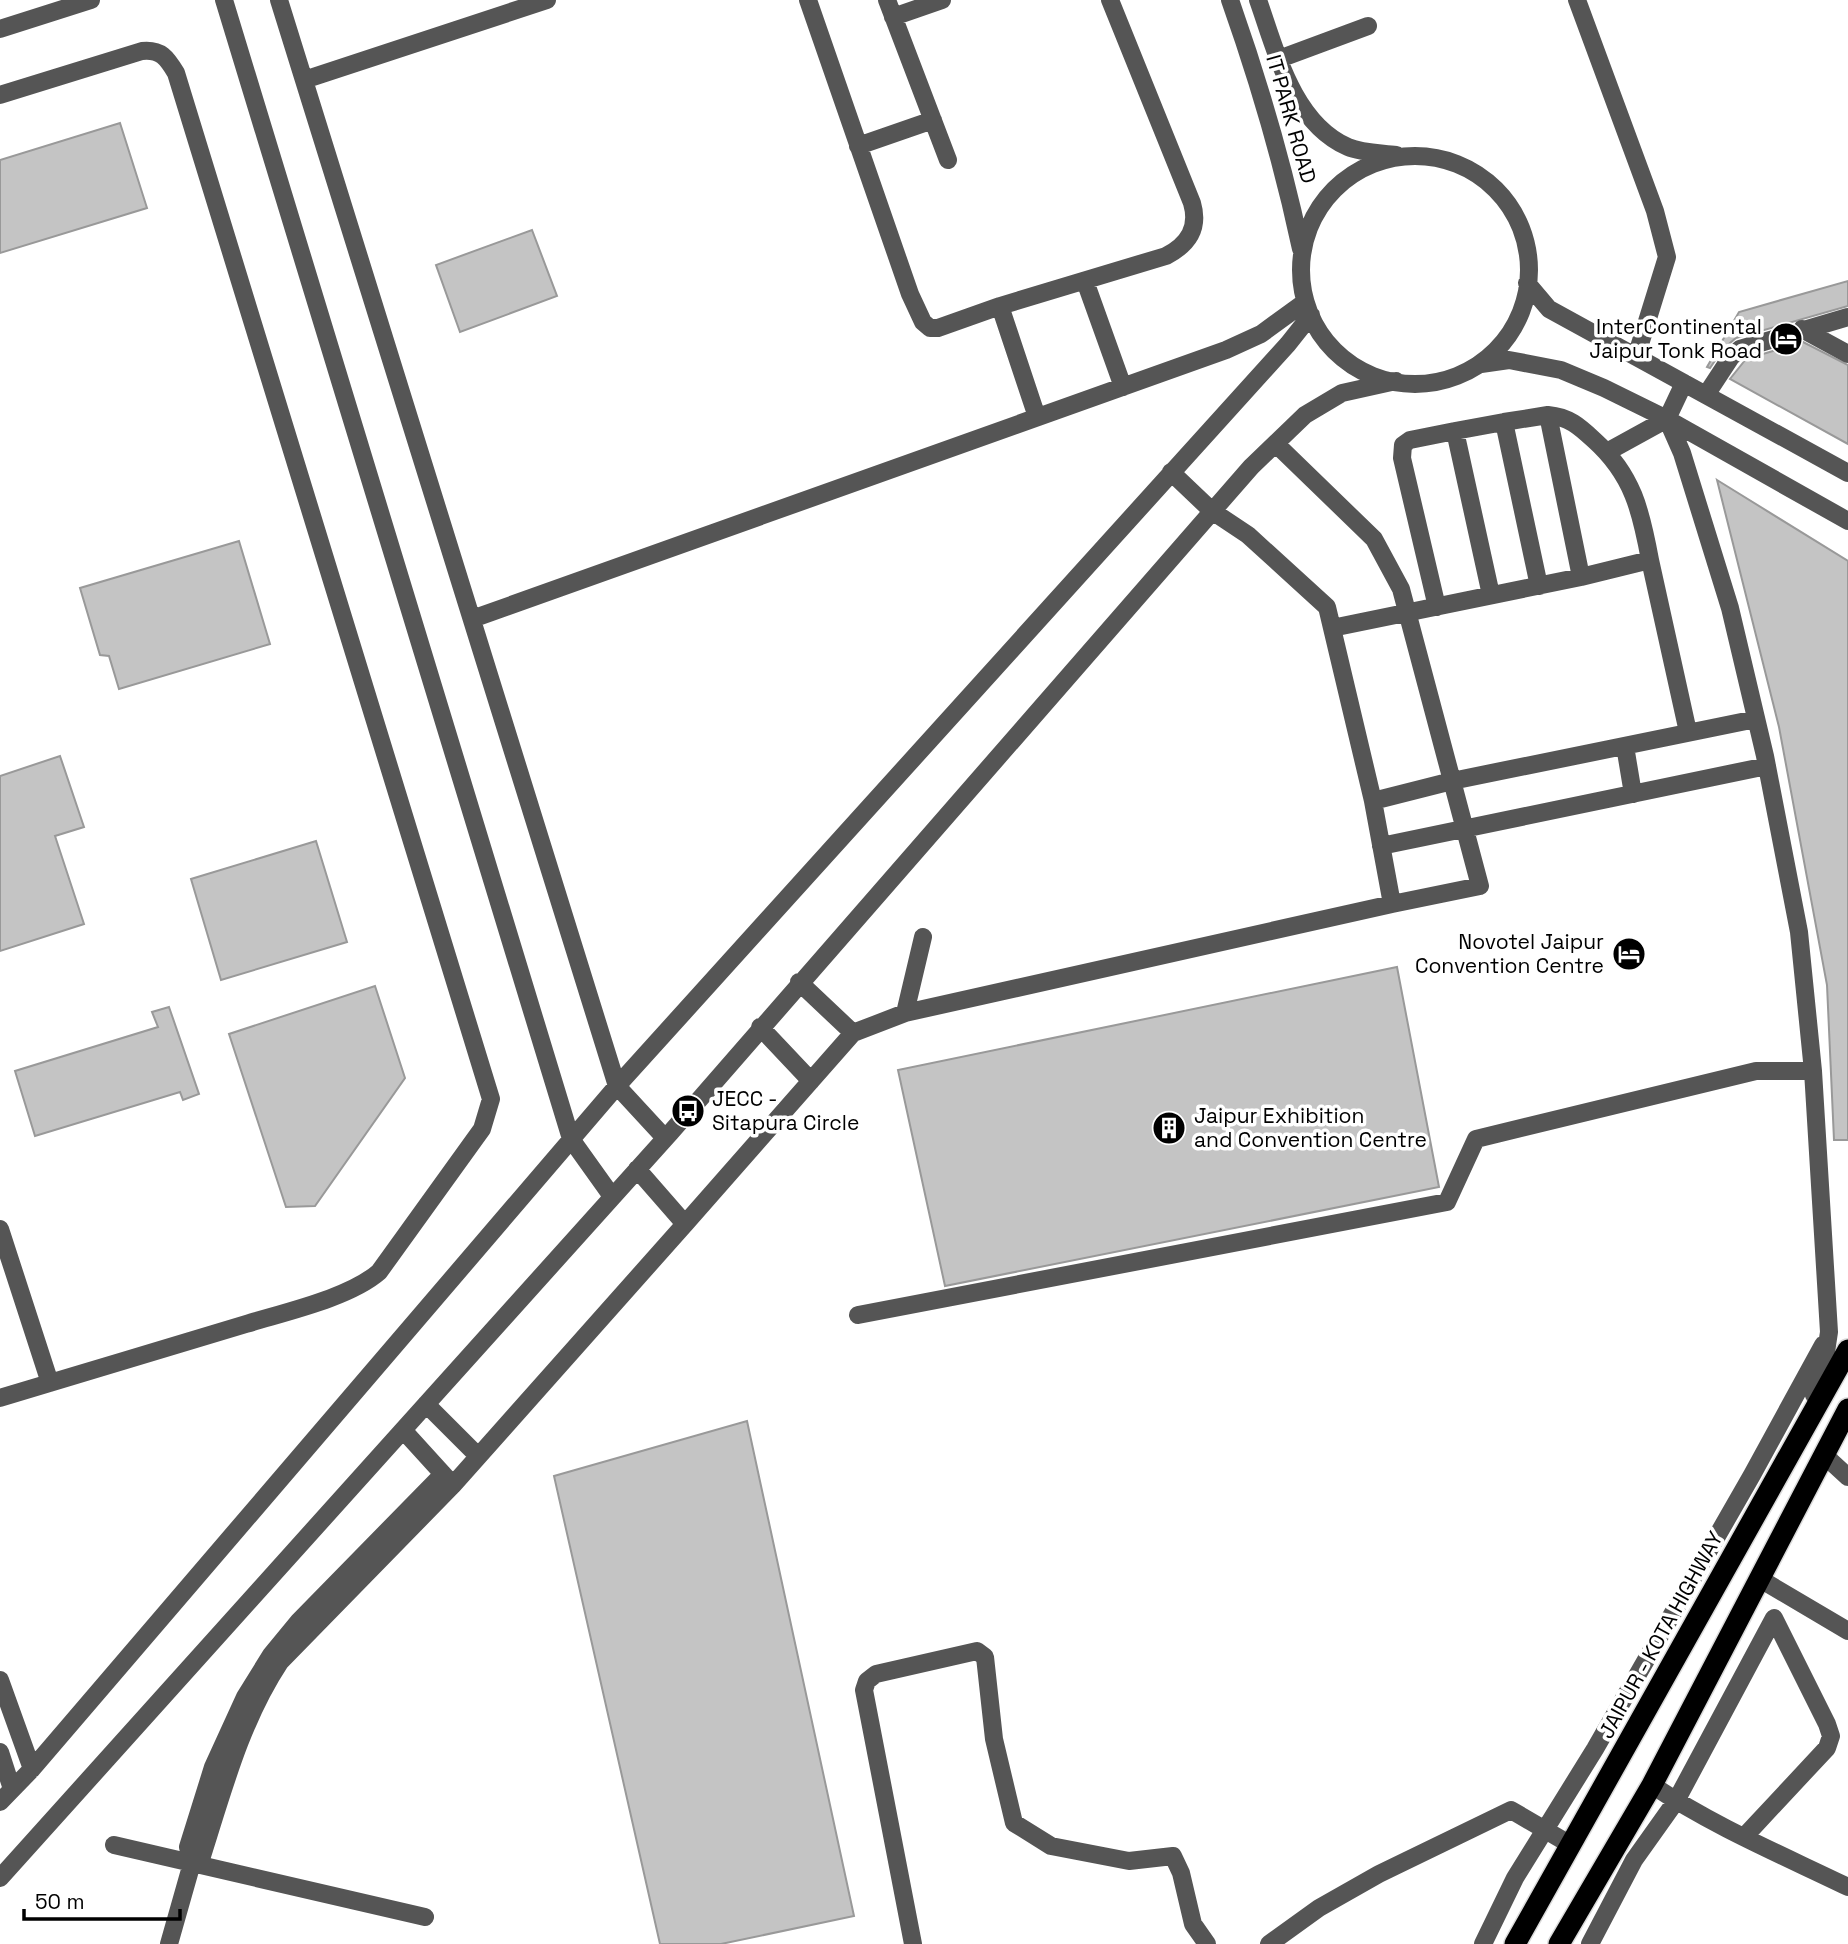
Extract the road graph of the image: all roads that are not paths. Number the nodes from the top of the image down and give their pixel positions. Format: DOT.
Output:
graph roads {
  1 [pos="91,0"];
  2 [pos="225,0"];
  3 [pos="279,0"];
  4 [pos="547,0"];
  5 [pos="808,0"];
  6 [pos="942,0"];
  7 [pos="1110,0"];
  8 [pos="1230,0"];
  9 [pos="1258,0"];
  10 [pos="1577,0"];
  11 [pos="890,8"];
  12 [pos="1368,26"];
  13 [pos="0,29"];
  14 [pos="1279,59"];
  15 [pos="304,80"];
  16 [pos="0,95"];
  17 [pos="933,120"];
  18 [pos="858,146"];
  19 [pos="1399,156"];
  20 [pos="948,160"];
  21 [pos="1302,253"];
  22 [pos="1085,281"];
  23 [pos="1527,283"];
  24 [pos="1000,306"];
  25 [pos="1308,309"];
  26 [pos="1848,317"];
  27 [pos="1802,330"];
  28 [pos="1848,354"];
  29 [pos="1636,356"];
  30 [pos="1481,364"];
  31 [pos="1396,381"];
  32 [pos="1684,383"];
  33 [pos="1123,387"];
  34 [pos="1706,395"];
  35 [pos="1548,415"];
  36 [pos="1037,417"];
  37 [pos="1667,419"];
  38 [pos="1504,422"];
  39 [pos="1455,431"];
  40 [pos="1276,443"];
  41 [pos="1607,452"];
  42 [pos="1171,472"];
  43 [pos="1848,474"];
  44 [pos="1212,511"];
  45 [pos="1848,521"];
  46 [pos="1650,560"];
  47 [pos="1581,577"];
  48 [pos="1539,586"];
  49 [pos="1491,595"];
  50 [pos="1437,607"];
  51 [pos="1407,613"];
  52 [pos="472,620"];
  53 [pos="1332,628"];
  54 [pos="1756,719"];
  55 [pos="1688,733"];
  56 [pos="1625,746"];
  57 [pos="1767,766"];
  58 [pos="1452,781"];
  59 [pos="1633,794"];
  60 [pos="1373,801"];
  61 [pos="1465,830"];
  62 [pos="1381,846"];
  63 [pos="1392,904"];
  64 [pos="923,937"];
  65 [pos="799,982"];
  66 [pos="905,1013"];
  67 [pos="760,1027"];
  68 [pos="853,1033"];
  69 [pos="1813,1071"];
  70 [pos="811,1080"];
  71 [pos="617,1086"];
  72 [pos="665,1138"];
  73 [pos="571,1139"];
  74 [pos="637,1169"];
  75 [pos="611,1195"];
  76 [pos="685,1224"];
  77 [pos="0,1229"];
  78 [pos="858,1315"];
  79 [pos="1829,1332"];
  80 [pos="1848,1350"];
  81 [pos="50,1383"];
  82 [pos="0,1398"];
  83 [pos="426,1404"];
  84 [pos="1848,1409"];
  85 [pos="402,1430"];
  86 [pos="1824,1455"];
  87 [pos="478,1456"];
  88 [pos="1788,1458"];
  89 [pos="1848,1477"];
  90 [pos="448,1479"];
  91 [pos="1760,1578"];
  92 [pos="1848,1631"];
  93 [pos="0,1680"];
  94 [pos="0,1752"];
  95 [pos="32,1769"];
  96 [pos="1652,1785"];
  97 [pos="6,1795"];
  98 [pos="1676,1801"];
  99 [pos="1546,1830"];
  100 [pos="1744,1837"];
  101 [pos="114,1845"];
  102 [pos="1571,1845"];
  103 [pos="192,1863"];
  104 [pos="0,1878"];
  105 [pos="1848,1887"];
  106 [pos="425,1917"];
  107 [pos="169,1944"];
  108 [pos="913,1944"];
  109 [pos="1207,1944"];
  110 [pos="1269,1944"];
  111 [pos="1483,1944"];
  112 [pos="1514,1944"];
  113 [pos="1559,1944"];
  114 [pos="1590,1944"];
  1 -- 13 [label="street"];
  2 -- 73 [label="street"];
  3 -- 15 [label="street"];
  4 -- 15 [label="street"];
  5 -- 18 [label="street"];
  6 -- 11 [label="street"];
  7 -- 22 [label="street"];
  8 -- 21 [label="street, IT PARK ROAD"];
  9 -- 14 [label="street, IT PARK ROAD"];
  10 -- 29 [label="street"];
  11 -- 17 [label="street"];
  12 -- 14 [label="street"];
  14 -- 19 [label="street, IT PARK ROAD"];
  15 -- 52 [label="street"];
  16 -- 81 [label="street"];
  17 -- 18 [label="street"];
  17 -- 20 [label="street"];
  18 -- 24 [label="street"];
  19 -- 21 [label="street"];
  19 -- 23 [label="street"];
  21 -- 25 [label="street"];
  22 -- 24 [label="street"];
  22 -- 33 [label="street"];
  23 -- 29 [label="street"];
  23 -- 30 [label="street"];
  24 -- 36 [label="street"];
  25 -- 31 [label="street"];
  25 -- 33 [label="street"];
  25 -- 42 [label="street"];
  26 -- 27 [label="street"];
  27 -- 28 [label="street"];
  27 -- 34 [label="street"];
  29 -- 32 [label="street"];
  30 -- 31 [label="street"];
  30 -- 37 [label="street"];
  31 -- 40 [label="street"];
  32 -- 34 [label="street"];
  32 -- 37 [label="street"];
  33 -- 36 [label="street"];
  34 -- 43 [label="street"];
  35 -- 38 [label="street"];
  35 -- 41 [label="street"];
  35 -- 47 [label="street"];
  36 -- 52 [label="street"];
  37 -- 41 [label="street"];
  37 -- 45 [label="street"];
  37 -- 54 [label="street"];
  38 -- 39 [label="street"];
  38 -- 48 [label="street"];
  39 -- 49 [label="street"];
  39 -- 50 [label="street"];
  40 -- 44 [label="street"];
  40 -- 51 [label="street"];
  41 -- 46 [label="street"];
  42 -- 44 [label="street"];
  42 -- 71 [label="street"];
  44 -- 53 [label="street"];
  44 -- 65 [label="street"];
  46 -- 47 [label="street"];
  46 -- 55 [label="street"];
  47 -- 48 [label="street"];
  48 -- 49 [label="street"];
  49 -- 50 [label="street"];
  50 -- 51 [label="street"];
  51 -- 53 [label="street"];
  51 -- 58 [label="street"];
  52 -- 71 [label="street"];
  53 -- 60 [label="street"];
  54 -- 55 [label="street"];
  54 -- 57 [label="street"];
  55 -- 56 [label="street"];
  56 -- 58 [label="street"];
  56 -- 59 [label="street"];
  57 -- 59 [label="street"];
  57 -- 69 [label="street"];
  58 -- 60 [label="street"];
  58 -- 61 [label="street"];
  59 -- 61 [label="street"];
  60 -- 62 [label="street"];
  61 -- 62 [label="street"];
  61 -- 63 [label="street"];
  62 -- 63 [label="street"];
  63 -- 66 [label="street"];
  64 -- 66 [label="street"];
  65 -- 67 [label="street"];
  65 -- 68 [label="street"];
  66 -- 68 [label="street"];
  67 -- 70 [label="street"];
  67 -- 72 [label="street"];
  68 -- 70 [label="street"];
  69 -- 78 [label="street"];
  69 -- 79 [label="street"];
  70 -- 76 [label="street"];
  71 -- 72 [label="street"];
  71 -- 73 [label="street"];
  72 -- 74 [label="street"];
  73 -- 75 [label="street"];
  73 -- 95 [label="street"];
  74 -- 75 [label="street"];
  74 -- 76 [label="street"];
  75 -- 83 [label="street"];
  76 -- 87 [label="street"];
  77 -- 81 [label="street"];
  79 -- 88 [label="street"];
  79 -- 99 [label="street"];
  80 -- 88 [label="highway, JAIPUR - KOTA HIGHWAY"];
  81 -- 82 [label="street"];
  83 -- 85 [label="street"];
  83 -- 87 [label="street"];
  84 -- 86 [label="highway"];
  85 -- 90 [label="street"];
  85 -- 104 [label="street"];
  86 -- 89 [label="street"];
  86 -- 91 [label="highway"];
  87 -- 90 [label="street"];
  88 -- 102 [label="highway, JAIPUR - KOTA HIGHWAY"];
  90 -- 103 [label="street"];
  91 -- 92 [label="street"];
  91 -- 96 [label="highway"];
  93 -- 95 [label="street"];
  94 -- 97 [label="street"];
  95 -- 97 [label="street"];
  96 -- 98 [label="street"];
  96 -- 113 [label="highway"];
  98 -- 100 [label="street"];
  98 -- 100 [label="street"];
  98 -- 114 [label="street"];
  99 -- 102 [label="street"];
  99 -- 110 [label="street"];
  99 -- 111 [label="street"];
  100 -- 105 [label="street"];
  101 -- 103 [label="street"];
  102 -- 112 [label="highway, JAIPUR - KOTA HIGHWAY"];
  103 -- 106 [label="street"];
  103 -- 107 [label="street"];
  108 -- 109 [label="street"];
}
